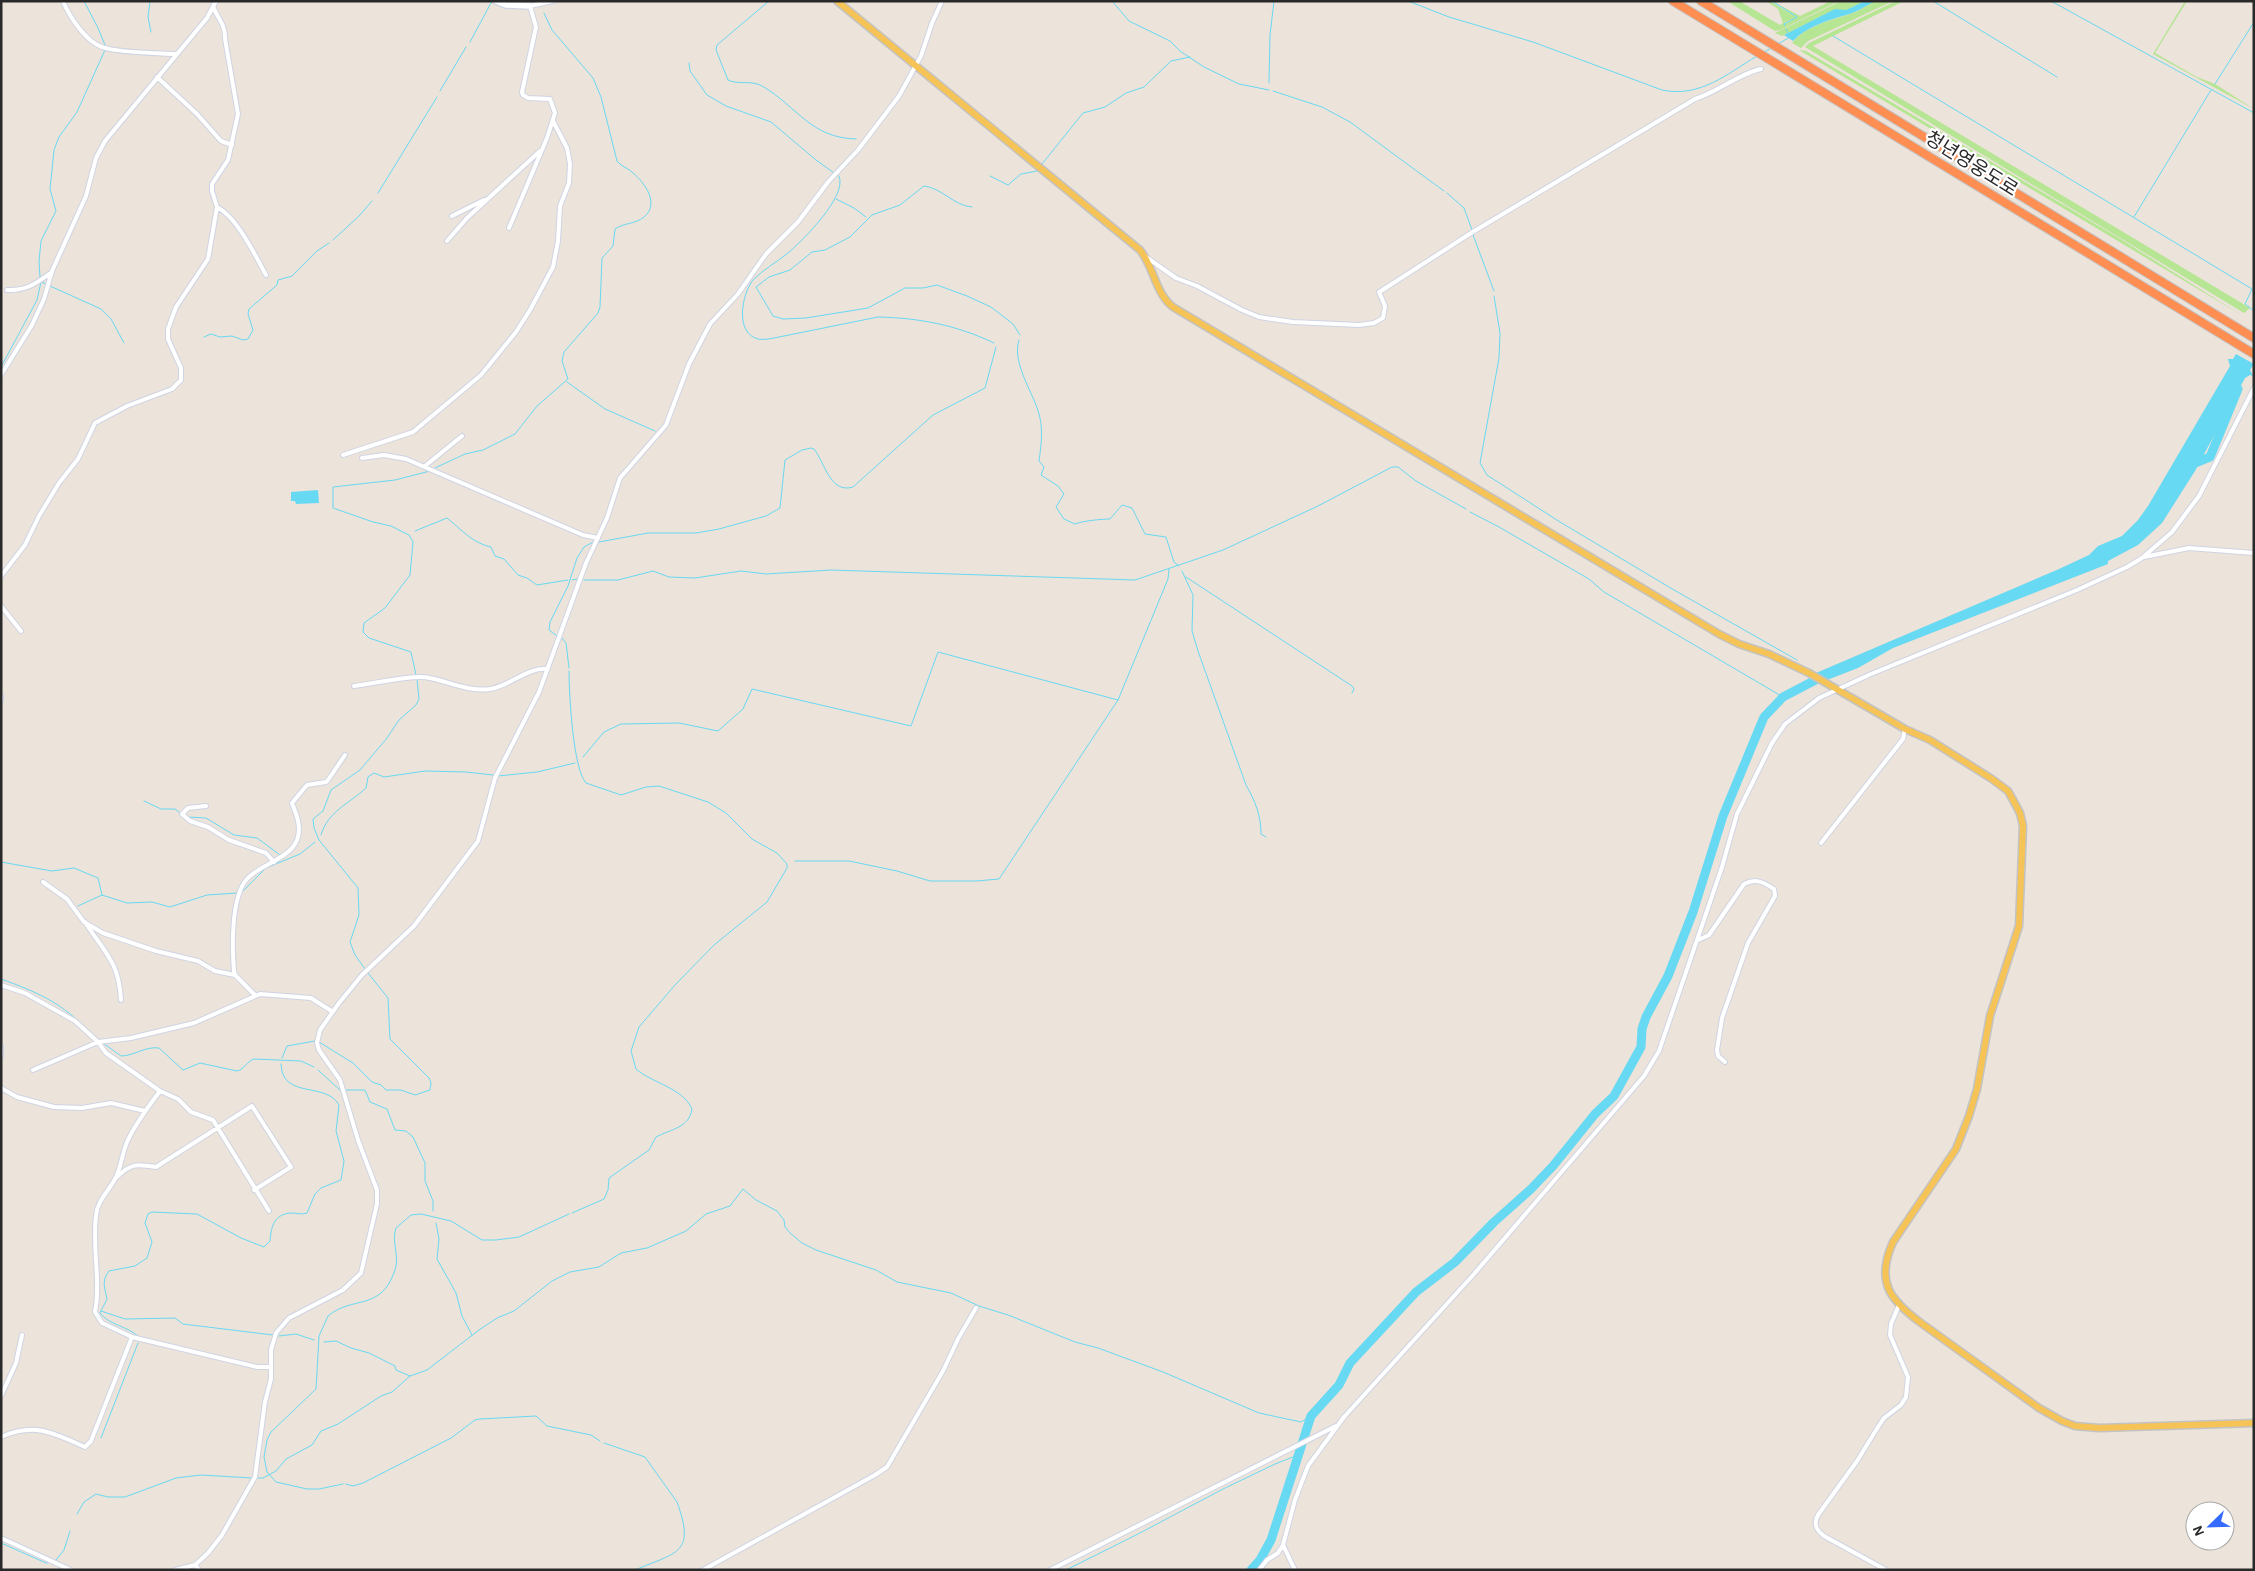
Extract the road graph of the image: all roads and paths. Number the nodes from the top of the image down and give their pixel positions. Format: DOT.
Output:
graph roads {
  1 [pos="63,1"];
  2 [pos="216,1"];
  3 [pos="496,1"];
  4 [pos="553,1"];
  5 [pos="837,1"];
  6 [pos="942,1"];
  7 [pos="1673,1"];
  8 [pos="1701,1"];
  9 [pos="213,6"];
  10 [pos="530,6"];
  11 [pos="175,54"];
  12 [pos="916,67"];
  13 [pos="1761,69"];
  14 [pos="157,77"];
  15 [pos="553,121"];
  16 [pos="232,146"];
  17 [pos="542,150"];
  18 [pos="488,198"];
  19 [pos="217,206"];
  20 [pos="452,216"];
  21 [pos="509,228"];
  22 [pos="447,241"];
  23 [pos="1144,255"];
  24 [pos="52,271"];
  25 [pos="266,275"];
  26 [pos="7,290"];
  27 [pos="2254,338"];
  28 [pos="2254,354"];
  29 [pos="1,375"];
  30 [pos="2254,388"];
  31 [pos="462,436"];
  32 [pos="343,455"];
  33 [pos="362,458"];
  34 [pos="425,466"];
  35 [pos="598,538"];
  36 [pos="2254,553"];
  37 [pos="2142,558"];
  38 [pos="1,576"];
  39 [pos="1,606"];
  40 [pos="21,631"];
  41 [pos="547,669"];
  42 [pos="354,686"];
  43 [pos="1837,690"];
  44 [pos="1,696"];
  45 [pos="1,700"];
  46 [pos="1905,730"];
  47 [pos="345,755"];
  48 [pos="206,806"];
  49 [pos="1821,843"];
  50 [pos="274,862"];
  51 [pos="43,882"];
  52 [pos="84,922"];
  53 [pos="1698,940"];
  54 [pos="235,975"];
  55 [pos="1,985"];
  56 [pos="255,995"];
  57 [pos="121,1000"];
  58 [pos="333,1012"];
  59 [pos="98,1042"];
  60 [pos="1,1047"];
  61 [pos="1,1056"];
  62 [pos="1725,1062"];
  63 [pos="33,1070"];
  64 [pos="1,1088"];
  65 [pos="160,1091"];
  66 [pos="145,1111"];
  67 [pos="219,1127"];
  68 [pos="115,1179"];
  69 [pos="254,1190"];
  70 [pos="269,1211"];
  71 [pos="1899,1305"];
  72 [pos="976,1308"];
  73 [pos="22,1335"];
  74 [pos="132,1337"];
  75 [pos="271,1367"];
  76 [pos="2,1390"];
  77 [pos="1,1396"];
  78 [pos="2254,1423"];
  79 [pos="1338,1425"];
  80 [pos="1,1437"];
  81 [pos="1,1538"];
  82 [pos="1283,1545"];
  83 [pos="195,1565"];
  84 [pos="71,1570"];
  85 [pos="175,1570"];
  86 [pos="199,1570"];
  87 [pos="703,1570"];
  88 [pos="1050,1570"];
  89 [pos="1259,1570"];
  90 [pos="1295,1570"];
  91 [pos="1886,1570"];
  1 -- 11 [label="street"];
  2 -- 9 [label="street"];
  3 -- 10 [label="street"];
  4 -- 10 [label="street"];
  5 -- 12 [label="main road"];
  6 -- 12 [label="street"];
  7 -- 28 [label="highway, 청년영웅도로"];
  8 -- 27 [label="highway, 청년영웅도로"];
  9 -- 11 [label="street"];
  9 -- 16 [label="street"];
  10 -- 15 [label="street"];
  11 -- 14 [label="street"];
  12 -- 23 [label="main road"];
  12 -- 35 [label="street"];
  13 -- 23 [label="street"];
  14 -- 16 [label="street"];
  14 -- 24 [label="street"];
  15 -- 17 [label="street"];
  15 -- 32 [label="street"];
  16 -- 19 [label="street"];
  17 -- 18 [label="street"];
  17 -- 21 [label="street"];
  18 -- 20 [label="street"];
  18 -- 22 [label="street"];
  19 -- 25 [label="street"];
  19 -- 38 [label="street"];
  23 -- 43 [label="main road"];
  24 -- 26 [label="street"];
  24 -- 29 [label="street"];
  30 -- 37 [label="street"];
  31 -- 34 [label="street"];
  33 -- 34 [label="street"];
  34 -- 35 [label="street"];
  35 -- 41 [label="street"];
  36 -- 37 [label="street"];
  37 -- 43 [label="street"];
  39 -- 40 [label="street"];
  41 -- 42 [label="street"];
  41 -- 58 [label="street"];
  43 -- 46 [label="main road"];
  43 -- 53 [label="street"];
  44 -- 45 [label="street"];
  46 -- 49 [label="street"];
  46 -- 71 [label="main road"];
  47 -- 50 [label="street"];
  48 -- 50 [label="street"];
  50 -- 54 [label="street"];
  51 -- 52 [label="street"];
  52 -- 54 [label="street"];
  52 -- 57 [label="street"];
  53 -- 62 [label="street"];
  53 -- 79 [label="street"];
  54 -- 56 [label="street"];
  55 -- 59 [label="street"];
  56 -- 58 [label="street"];
  56 -- 59 [label="street"];
  58 -- 75 [label="street"];
  59 -- 63 [label="street"];
  59 -- 65 [label="street"];
  60 -- 61 [label="street"];
  64 -- 66 [label="street"];
  65 -- 66 [label="street"];
  65 -- 67 [label="street"];
  66 -- 68 [label="street"];
  67 -- 68 [label="street"];
  67 -- 69 [label="street"];
  67 -- 69 [label="street"];
  68 -- 74 [label="street"];
  69 -- 70 [label="street"];
  71 -- 78 [label="main road"];
  71 -- 91 [label="street"];
  72 -- 87 [label="street"];
  73 -- 76 [label="street"];
  74 -- 75 [label="street"];
  74 -- 80 [label="street"];
  75 -- 83 [label="street"];
  76 -- 77 [label="street"];
  79 -- 82 [label="street"];
  79 -- 88 [label="street"];
  81 -- 84 [label="street"];
  82 -- 89 [label="street"];
  82 -- 90 [label="street"];
  83 -- 85 [label="street"];
  83 -- 86 [label="street"];
}
